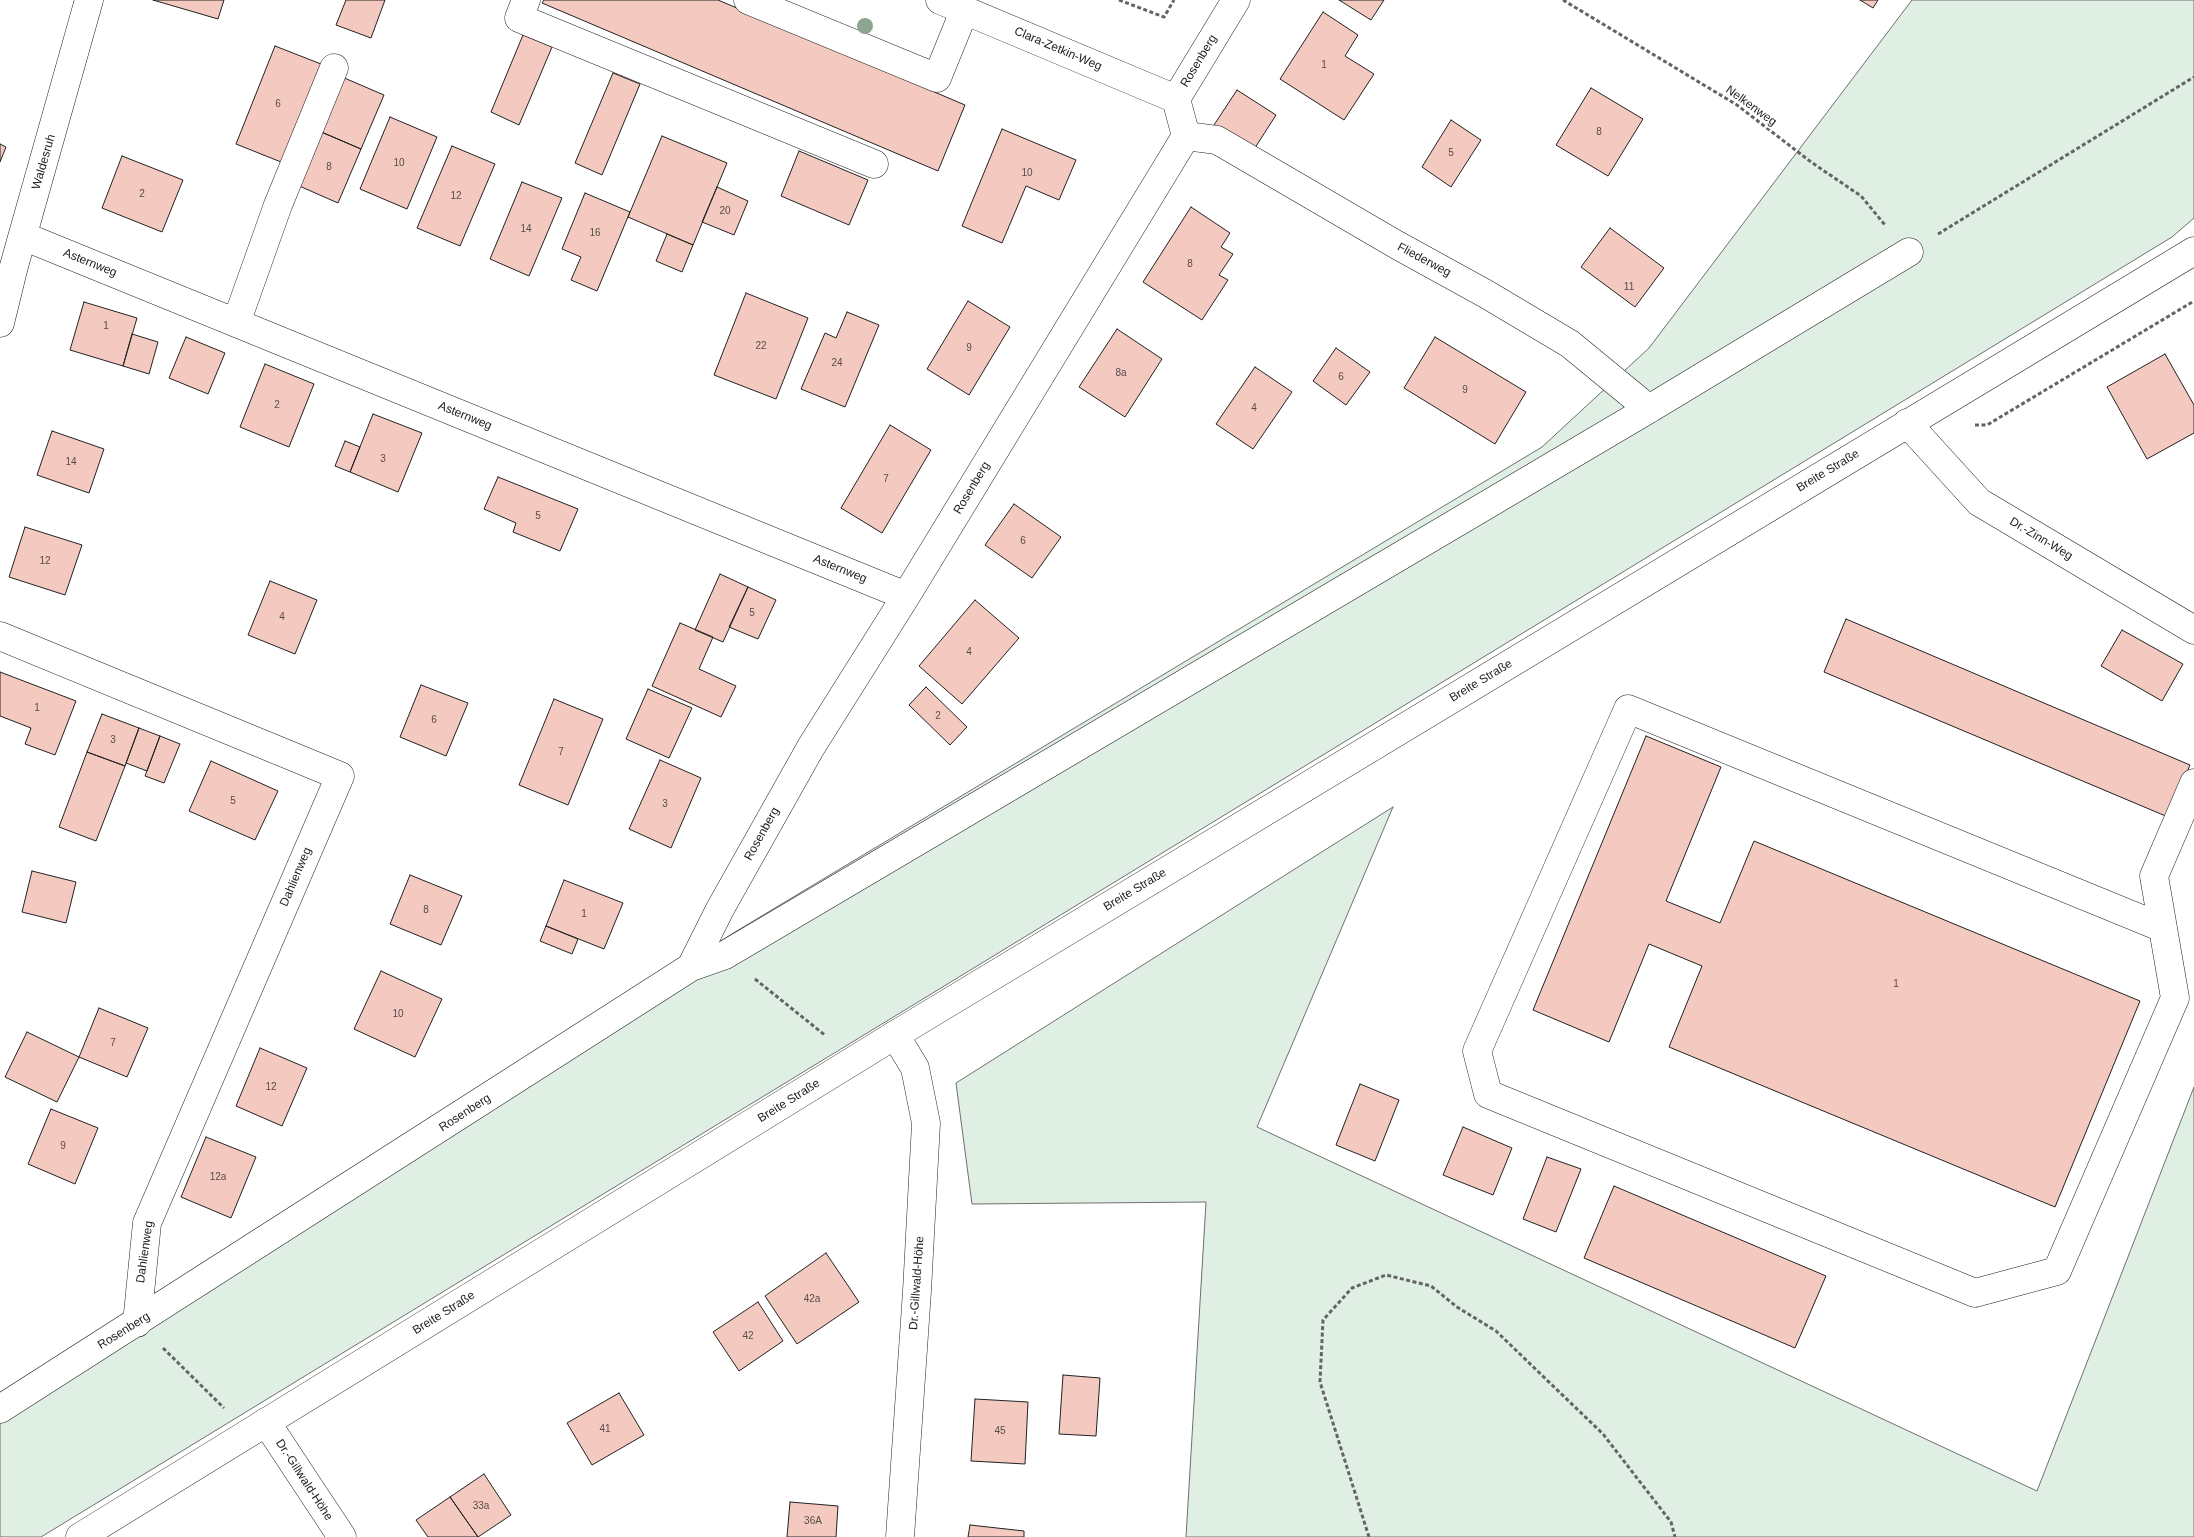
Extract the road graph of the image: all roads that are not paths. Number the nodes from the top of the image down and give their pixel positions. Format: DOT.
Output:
graph roads {
  1 [pos="89,0"];
  2 [pos="526,0"];
  3 [pos="748,0"];
  4 [pos="1236,0"];
  5 [pos="953,5"];
  6 [pos="334,68"];
  7 [pos="1176,100"];
  8 [pos="1186,136"];
  9 [pos="874,164"];
  10 [pos="23,236"];
  11 [pos="2194,251"];
  12 [pos="1908,252"];
  13 [pos="7,264"];
  14 [pos="0,323"];
  15 [pos="236,323"];
  16 [pos="1649,409"];
  17 [pos="1907,423"];
  18 [pos="906,596"];
  19 [pos="2191,622"];
  20 [pos="0,636"];
  21 [pos="2194,783"];
  22 [pos="2163,928"];
  23 [pos="691,967"];
  24 [pos="895,1035"];
  25 [pos="137,1323"];
  26 [pos="0,1409"];
  27 [pos="258,1428"];
  28 [pos="80,1537"];
  29 [pos="342,1537"];
  30 [pos="900,1537"];
  1 -- 10 [label="street, Waldesruh"];
  2 -- 9 [label="street"];
  3 -- 5 [label="street"];
  4 -- 7 [label="street, Rosenberg"];
  5 -- 7 [label="street, Clara-Zetkin-Weg"];
  6 -- 15 [label="street"];
  7 -- 8 [label="street, Rosenberg"];
  8 -- 16 [label="street, Fliederweg"];
  8 -- 18 [label="street, Rosenberg"];
  10 -- 13 [label="street, Waldesruh"];
  10 -- 15 [label="street, Asternweg"];
  11 -- 17 [label="street, Breite Straße"];
  12 -- 16 [label="street"];
  13 -- 14 [label="street, Waldesruh"];
  15 -- 18 [label="street, Asternweg"];
  16 -- 23 [label="street"];
  17 -- 19 [label="street, Dr.-Zinn-Weg"];
  17 -- 24 [label="street, Breite Straße"];
  18 -- 23 [label="street, Rosenberg"];
  20 -- 25 [label="street, Dahlienweg"];
  21 -- 22 [label="street"];
  22 -- 22 [label="street"];
  23 -- 25 [label="street, Rosenberg"];
  24 -- 27 [label="street, Breite Straße"];
  24 -- 30 [label="street, Dr.-Gillwald-Höhe"];
  25 -- 26 [label="street, Rosenberg"];
  27 -- 28 [label="street, Breite Straße"];
  27 -- 29 [label="street, Dr.-Gillwald-Höhe"];
}
